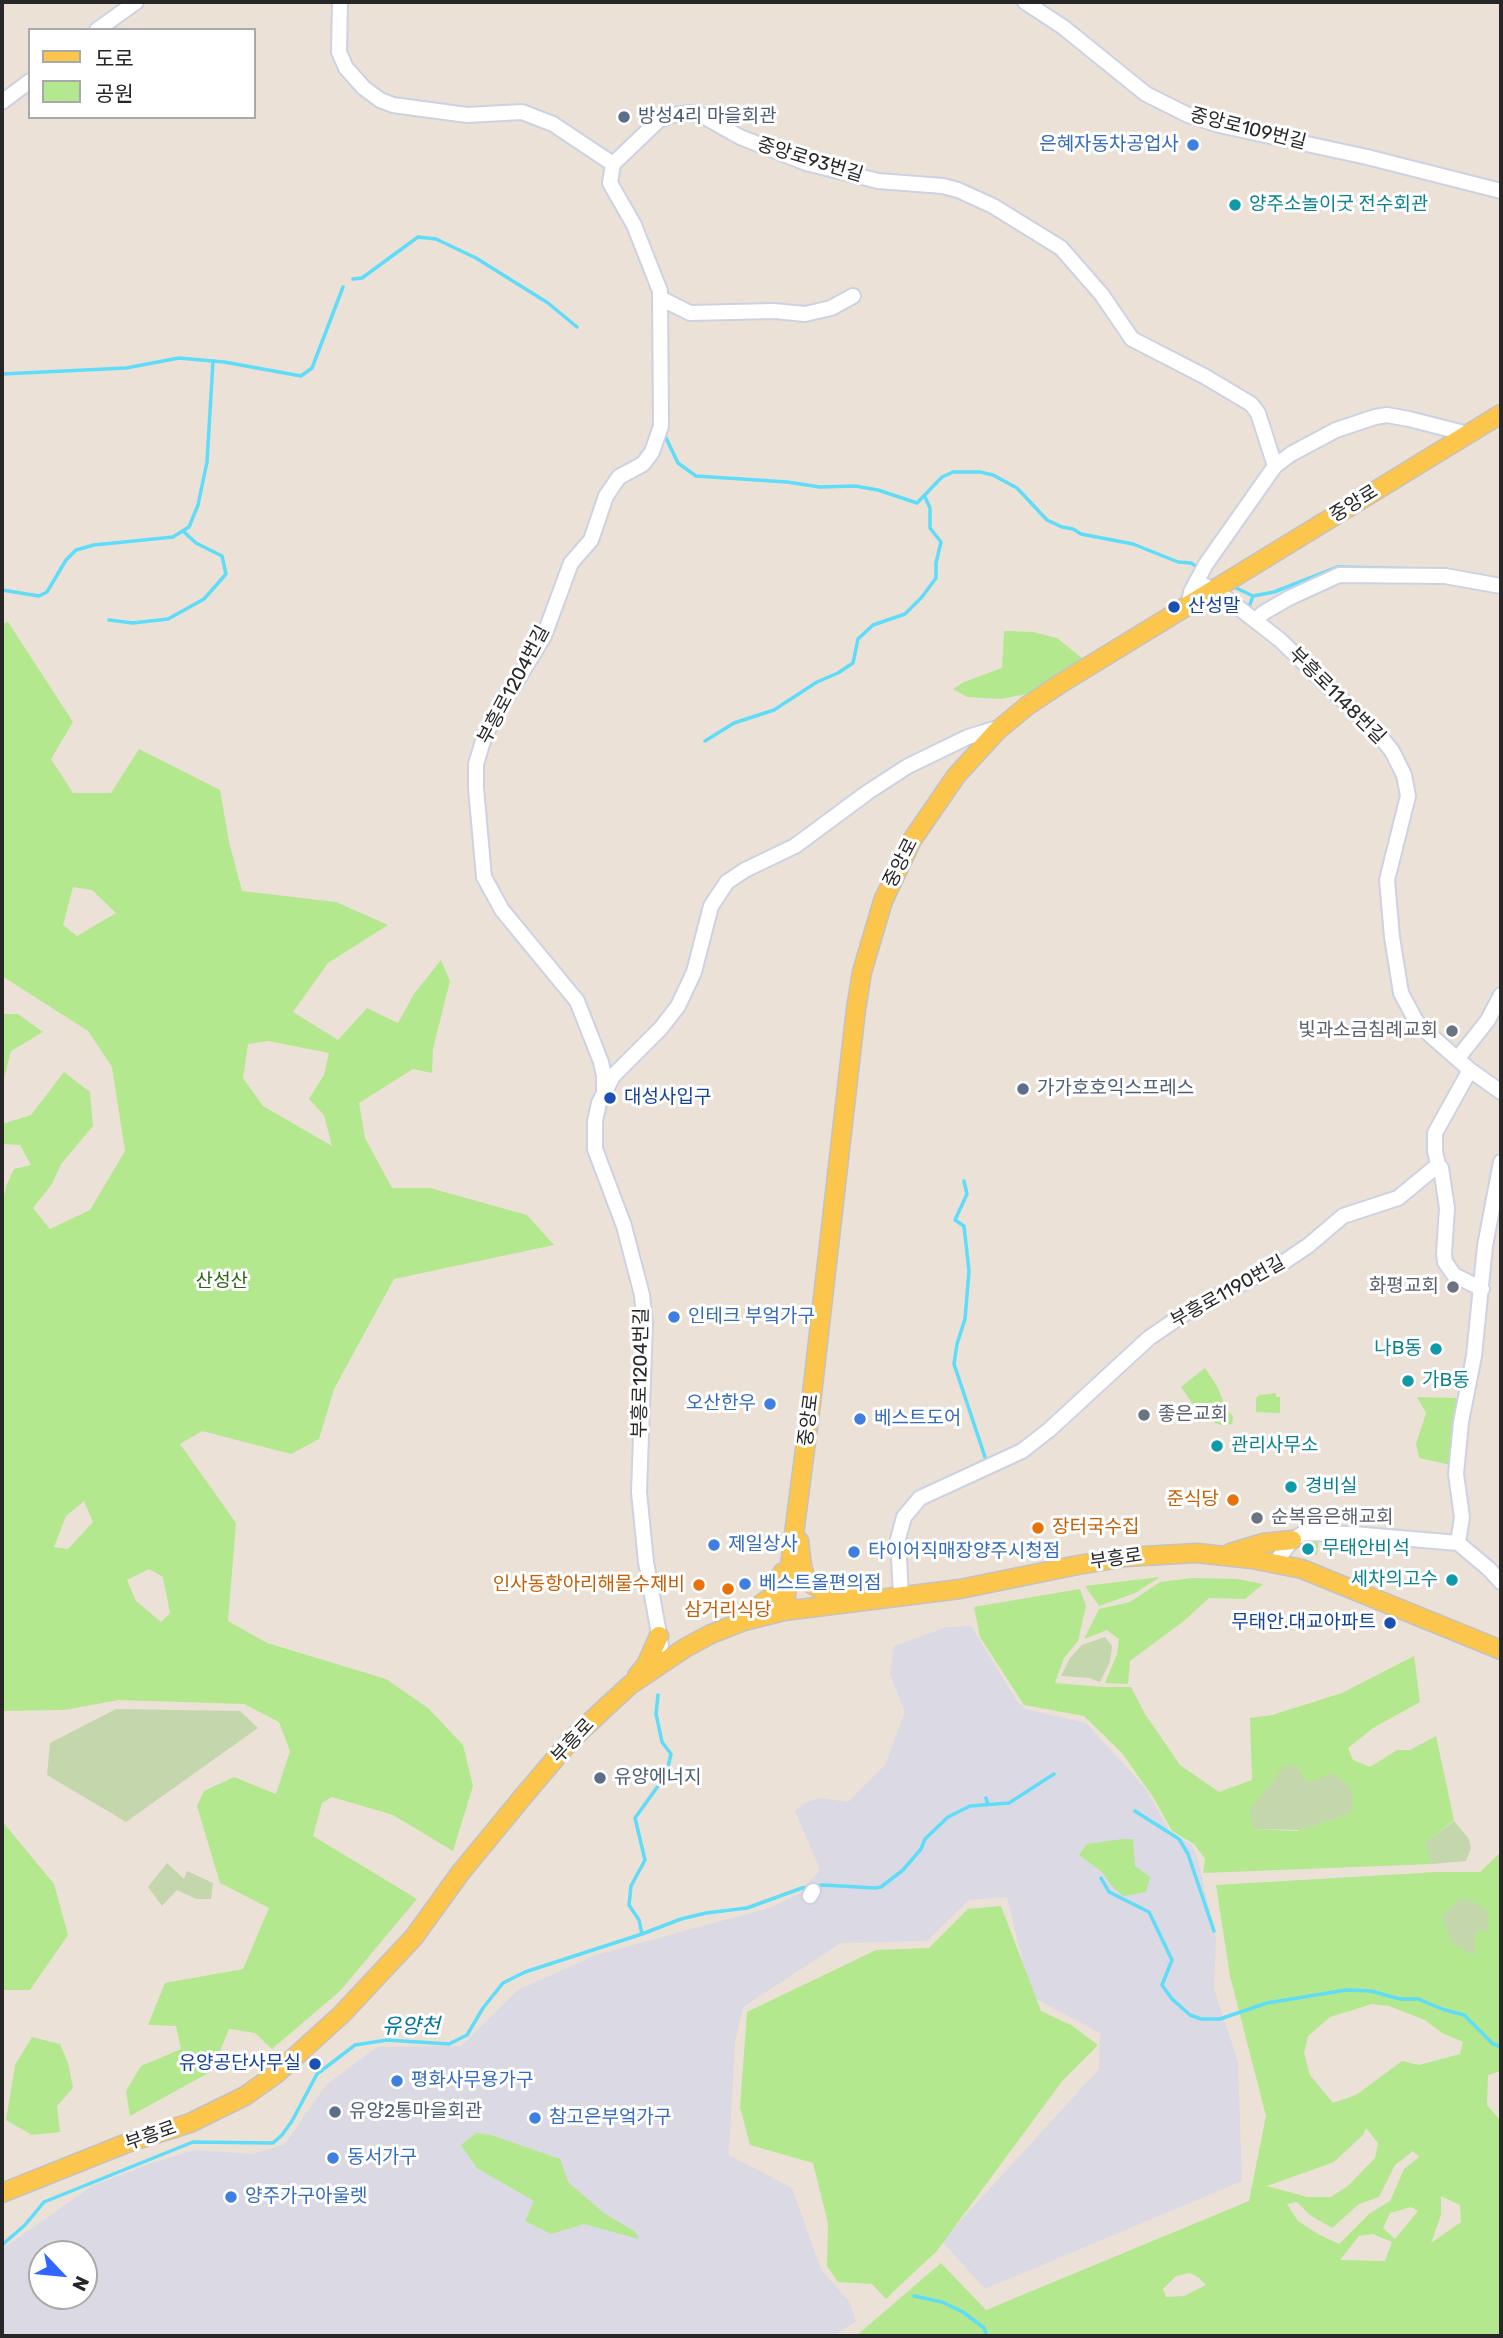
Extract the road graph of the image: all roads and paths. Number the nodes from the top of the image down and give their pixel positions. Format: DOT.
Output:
graph roads {
  1 [pos="136,2"];
  2 [pos="340,2"];
  3 [pos="1025,2"];
  4 [pos="100,28"];
  5 [pos="28,82"];
  6 [pos="2,102"];
  7 [pos="614,164"];
  8 [pos="1501,191"];
  9 [pos="853,296"];
  10 [pos="660,298"];
  11 [pos="1501,414"];
  12 [pos="1468,434"];
  13 [pos="1275,466"];
  14 [pos="1200,573"];
  15 [pos="1501,586"];
  16 [pos="1224,589"];
  17 [pos="1188,607"];
  18 [pos="1256,620"];
  19 [pos="1003,726"];
  20 [pos="1501,995"];
  21 [pos="1458,1058"];
  22 [pos="1470,1070"];
  23 [pos="1500,1088"];
  24 [pos="604,1091"];
  25 [pos="1501,1162"];
  26 [pos="1438,1165"];
  27 [pos="1482,1289"];
  28 [pos="800,1483"];
  29 [pos="793,1536"];
  30 [pos="1292,1540"];
  31 [pos="1458,1543"];
  32 [pos="1222,1556"];
  33 [pos="1275,1563"];
  34 [pos="1501,1582"];
  35 [pos="901,1596"];
  36 [pos="882,1599"];
  37 [pos="784,1611"];
  38 [pos="726,1628"];
  39 [pos="659,1636"];
  40 [pos="1501,1650"];
  41 [pos="667,1660"];
  42 [pos="630,1685"];
  43 [pos="2,2193"];
  1 -- 4 [label="street"];
  2 -- 7 [label="street"];
  3 -- 8 [label="street, 중앙로109번길"];
  5 -- 6 [label="street"];
  7 -- 10 [label="street, 부흥로1204번길"];
  7 -- 13 [label="street, 중앙로93번길"];
  9 -- 10 [label="street"];
  10 -- 24 [label="street, 부흥로1204번길"];
  11 -- 12 [label="main road, 중앙로"];
  12 -- 13 [label="street"];
  12 -- 16 [label="main road, 중앙로"];
  13 -- 14 [label="street"];
  14 -- 16 [label="street, 부흥로1148번길"];
  14 -- 17 [label="street"];
  15 -- 18 [label="street"];
  16 -- 17 [label="main road, 중앙로"];
  16 -- 18 [label="street, 부흥로1148번길"];
  17 -- 19 [label="main road, 중앙로"];
  18 -- 21 [label="street, 부흥로1148번길"];
  19 -- 24 [label="street, 부흥로1204번길"];
  19 -- 28 [label="main road, 중앙로"];
  20 -- 21 [label="street"];
  21 -- 22 [label="street, 부흥로1148번길"];
  22 -- 23 [label="street, 부흥로1148번길"];
  22 -- 26 [label="street"];
  24 -- 39 [label="street, 부흥로1204번길"];
  25 -- 27 [label="street"];
  26 -- 27 [label="street"];
  26 -- 35 [label="street, 부흥로1190번길"];
  27 -- 31 [label="street"];
  28 -- 29 [label="main road, 중앙로"];
  28 -- 36 [label="main road"];
  29 -- 37 [label="main road, 중앙로"];
  29 -- 38 [label="main road"];
  30 -- 31 [label="street"];
  30 -- 32 [label="main road"];
  30 -- 33 [label="street"];
  31 -- 34 [label="street"];
  32 -- 33 [label="main road, 부흥로"];
  32 -- 35 [label="main road, 부흥로"];
  33 -- 40 [label="main road, 부흥로"];
  35 -- 36 [label="main road, 부흥로"];
  36 -- 37 [label="main road, 부흥로"];
  37 -- 38 [label="main road, 부흥로"];
  38 -- 41 [label="main road, 부흥로"];
  39 -- 41 [label="street, 부흥로1204번길"];
  39 -- 42 [label="main road"];
  41 -- 42 [label="main road, 부흥로"];
  42 -- 43 [label="main road, 부흥로"];
}
